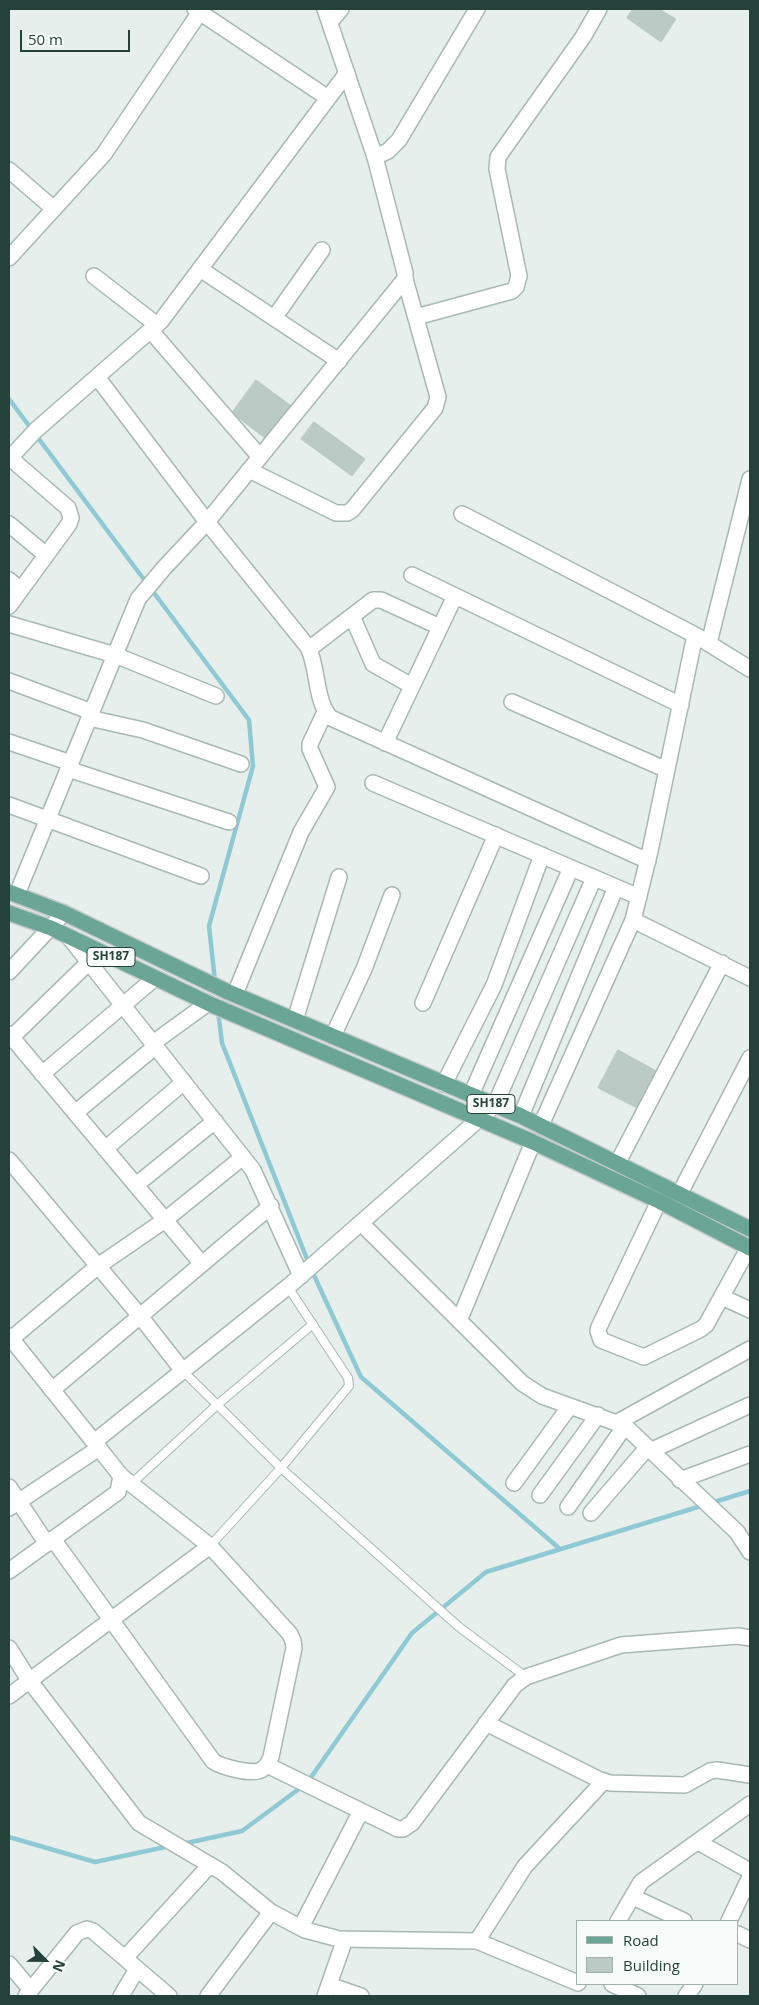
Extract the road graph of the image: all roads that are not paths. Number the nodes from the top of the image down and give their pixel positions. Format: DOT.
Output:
graph roads {
  1 [pos="341,9"];
  2 [pos="477,9"];
  3 [pos="599,9"];
  4 [pos="199,10"];
  5 [pos="328,16"];
  6 [pos="347,73"];
  7 [pos="328,98"];
  8 [pos="375,156"];
  9 [pos="9,170"];
  10 [pos="54,209"];
  11 [pos="322,250"];
  12 [pos="9,258"];
  13 [pos="200,268"];
  14 [pos="94,276"];
  15 [pos="405,279"];
  16 [pos="416,317"];
  17 [pos="274,318"];
  18 [pos="154,328"];
  19 [pos="338,361"];
  20 [pos="97,377"];
  21 [pos="260,457"];
  22 [pos="11,463"];
  23 [pos="249,470"];
  24 [pos="750,479"];
  25 [pos="462,514"];
  26 [pos="745,520"];
  27 [pos="208,522"];
  28 [pos="9,524"];
  29 [pos="46,555"];
  30 [pos="412,575"];
  31 [pos="9,580"];
  32 [pos="21,590"];
  33 [pos="455,596"];
  34 [pos="9,606"];
  35 [pos="352,616"];
  36 [pos="9,624"];
  37 [pos="440,627"];
  38 [pos="695,635"];
  39 [pos="709,643"];
  40 [pos="309,649"];
  41 [pos="115,655"];
  42 [pos="750,669"];
  43 [pos="9,680"];
  44 [pos="412,686"];
  45 [pos="216,696"];
  46 [pos="512,702"];
  47 [pos="681,705"];
  48 [pos="325,712"];
  49 [pos="90,715"];
  50 [pos="9,742"];
  51 [pos="385,743"];
  52 [pos="241,764"];
  53 [pos="69,766"];
  54 [pos="668,770"];
  55 [pos="373,783"];
  56 [pos="9,805"];
  57 [pos="48,818"];
  58 [pos="229,822"];
  59 [pos="496,835"];
  60 [pos="542,855"];
  61 [pos="648,861"];
  62 [pos="571,868"];
  63 [pos="201,876"];
  64 [pos="339,878"];
  65 [pos="594,878"];
  66 [pos="616,887"];
  67 [pos="13,893"];
  68 [pos="392,895"];
  69 [pos="639,897"];
  70 [pos="9,913"];
  71 [pos="64,913"];
  72 [pos="634,920"];
  73 [pos="51,928"];
  74 [pos="69,937"];
  75 [pos="89,962"];
  76 [pos="722,963"];
  77 [pos="9,972"];
  78 [pos="155,978"];
  79 [pos="750,978"];
  80 [pos="231,992"];
  81 [pos="423,1003"];
  82 [pos="210,1004"];
  83 [pos="123,1005"];
  84 [pos="295,1020"];
  85 [pos="333,1036"];
  86 [pos="10,1037"];
  87 [pos="155,1045"];
  88 [pos="750,1058"];
  89 [pos="42,1074"];
  90 [pos="184,1082"];
  91 [pos="444,1084"];
  92 [pos="471,1095"];
  93 [pos="495,1105"];
  94 [pos="75,1113"];
  95 [pos="521,1116"];
  96 [pos="480,1119"];
  97 [pos="215,1121"];
  98 [pos="541,1126"];
  99 [pos="534,1142"];
  100 [pos="105,1149"];
  101 [pos="243,1156"];
  102 [pos="9,1160"];
  103 [pos="618,1162"];
  104 [pos="136,1185"];
  105 [pos="680,1193"];
  106 [pos="659,1201"];
  107 [pos="270,1206"];
  108 [pos="165,1220"];
  109 [pos="361,1223"];
  110 [pos="750,1228"];
  111 [pos="750,1248"];
  112 [pos="202,1264"];
  113 [pos="98,1266"];
  114 [pos="301,1276"];
  115 [pos="288,1287"];
  116 [pos="722,1297"];
  117 [pos="750,1310"];
  118 [pos="140,1316"];
  119 [pos="459,1321"];
  120 [pos="313,1324"];
  121 [pos="10,1337"];
  122 [pos="750,1349"];
  123 [pos="183,1371"];
  124 [pos="52,1390"];
  125 [pos="217,1404"];
  126 [pos="750,1405"];
  127 [pos="570,1406"];
  128 [pos="598,1415"];
  129 [pos="621,1424"];
  130 [pos="96,1446"];
  131 [pos="649,1449"];
  132 [pos="750,1454"];
  133 [pos="282,1468"];
  134 [pos="126,1480"];
  135 [pos="683,1482"];
  136 [pos="514,1483"];
  137 [pos="9,1487"];
  138 [pos="540,1495"];
  139 [pos="14,1505"];
  140 [pos="568,1506"];
  141 [pos="591,1513"];
  142 [pos="50,1541"];
  143 [pos="210,1546"];
  144 [pos="750,1552"];
  145 [pos="9,1571"];
  146 [pos="111,1619"];
  147 [pos="750,1638"];
  148 [pos="9,1648"];
  149 [pos="526,1677"];
  150 [pos="29,1680"];
  151 [pos="9,1696"];
  152 [pos="486,1724"];
  153 [pos="268,1765"];
  154 [pos="750,1775"];
  155 [pos="604,1782"];
  156 [pos="750,1804"];
  157 [pos="360,1811"];
  158 [pos="698,1842"];
  159 [pos="210,1865"];
  160 [pos="750,1871"];
  161 [pos="750,1877"];
  162 [pos="633,1897"];
  163 [pos="271,1912"];
  164 [pos="619,1920"];
  165 [pos="682,1920"];
  166 [pos="729,1920"];
  167 [pos="301,1928"];
  168 [pos="345,1939"];
  169 [pos="477,1941"];
  170 [pos="124,1958"];
  171 [pos="9,1964"];
  172 [pos="137,1968"];
  173 [pos="576,1983"];
  174 [pos="614,1985"];
  175 [pos="693,1985"];
  176 [pos="327,1990"];
  177 [pos="29,1993"];
  178 [pos="122,1996"];
  179 [pos="169,1996"];
  180 [pos="208,1996"];
  181 [pos="361,1996"];
  182 [pos="638,1996"];
  183 [pos="686,1996"];
  1 -- 5 [label="street"];
  2 -- 8 [label="street"];
  3 -- 16 [label="street"];
  4 -- 7 [label="street"];
  4 -- 10 [label="street"];
  5 -- 6 [label="street"];
  6 -- 7 [label="street"];
  6 -- 8 [label="street"];
  7 -- 13 [label="street"];
  8 -- 15 [label="street"];
  9 -- 10 [label="street"];
  10 -- 12 [label="street"];
  11 -- 17 [label="street"];
  13 -- 17 [label="street"];
  13 -- 18 [label="street"];
  14 -- 18 [label="street"];
  15 -- 16 [label="street"];
  15 -- 19 [label="street"];
  16 -- 23 [label="street"];
  17 -- 19 [label="street"];
  18 -- 20 [label="street"];
  18 -- 21 [label="street"];
  19 -- 21 [label="street"];
  20 -- 22 [label="street"];
  20 -- 27 [label="street"];
  21 -- 23 [label="street"];
  22 -- 29 [label="street"];
  23 -- 27 [label="street"];
  24 -- 26 [label="street"];
  25 -- 38 [label="street"];
  26 -- 39 [label="street"];
  27 -- 40 [label="street"];
  27 -- 41 [label="street"];
  28 -- 29 [label="street"];
  29 -- 32 [label="street"];
  30 -- 33 [label="street"];
  31 -- 32 [label="street"];
  32 -- 34 [label="street"];
  33 -- 37 [label="street"];
  33 -- 47 [label="street"];
  35 -- 37 [label="street"];
  35 -- 40 [label="street"];
  35 -- 44 [label="street"];
  36 -- 41 [label="street"];
  37 -- 44 [label="street"];
  38 -- 39 [label="street"];
  38 -- 47 [label="street"];
  39 -- 42 [label="street"];
  40 -- 48 [label="street"];
  41 -- 45 [label="street"];
  41 -- 49 [label="street"];
  43 -- 49 [label="street"];
  44 -- 51 [label="street"];
  46 -- 54 [label="street"];
  47 -- 54 [label="street"];
  48 -- 51 [label="street"];
  48 -- 80 [label="street"];
  49 -- 52 [label="street"];
  49 -- 53 [label="street"];
  50 -- 53 [label="street"];
  51 -- 61 [label="street"];
  53 -- 57 [label="street"];
  53 -- 58 [label="street"];
  54 -- 61 [label="street"];
  55 -- 59 [label="street"];
  56 -- 57 [label="street"];
  57 -- 63 [label="street"];
  57 -- 67 [label="street"];
  59 -- 60 [label="street"];
  59 -- 81 [label="street"];
  60 -- 62 [label="street"];
  60 -- 91 [label="street"];
  61 -- 69 [label="street"];
  62 -- 65 [label="street"];
  62 -- 92 [label="street"];
  64 -- 84 [label="street"];
  65 -- 66 [label="street"];
  65 -- 93 [label="street"];
  66 -- 69 [label="street"];
  66 -- 95 [label="street"];
  67 -- 71 [label="main road, SH187"];
  68 -- 85 [label="street"];
  69 -- 72 [label="street"];
  70 -- 73 [label="main road, SH187"];
  71 -- 73 [label="street"];
  71 -- 80 [label="main road, SH187"];
  72 -- 76 [label="street"];
  72 -- 98 [label="street"];
  73 -- 74 [label="main road, SH187"];
  73 -- 77 [label="street"];
  74 -- 75 [label="street"];
  74 -- 78 [label="main road, SH187"];
  75 -- 83 [label="street"];
  75 -- 86 [label="street"];
  76 -- 79 [label="street"];
  76 -- 103 [label="street"];
  78 -- 82 [label="main road, SH187"];
  78 -- 83 [label="street"];
  80 -- 84 [label="main road, SH187"];
  82 -- 87 [label="street"];
  82 -- 96 [label="main road, SH187"];
  83 -- 87 [label="street"];
  83 -- 89 [label="street"];
  84 -- 85 [label="main road, SH187"];
  85 -- 91 [label="main road, SH187"];
  86 -- 89 [label="street"];
  87 -- 90 [label="street"];
  87 -- 94 [label="street"];
  88 -- 105 [label="street"];
  89 -- 94 [label="street"];
  90 -- 97 [label="street"];
  90 -- 100 [label="street"];
  91 -- 92 [label="main road, SH187"];
  92 -- 93 [label="main road, SH187"];
  93 -- 95 [label="main road, SH187"];
  93 -- 96 [label="street"];
  94 -- 100 [label="street"];
  95 -- 98 [label="main road, SH187"];
  96 -- 99 [label="main road, SH187"];
  96 -- 109 [label="street"];
  97 -- 101 [label="street"];
  97 -- 104 [label="street"];
  98 -- 103 [label="main road, SH187"];
  99 -- 106 [label="main road, SH187"];
  99 -- 119 [label="street"];
  100 -- 104 [label="street"];
  101 -- 107 [label="street"];
  101 -- 108 [label="street"];
  102 -- 113 [label="street"];
  103 -- 105 [label="main road, SH187"];
  104 -- 108 [label="street"];
  105 -- 110 [label="main road, SH187"];
  106 -- 111 [label="main road, SH187"];
  106 -- 116 [label="street"];
  107 -- 112 [label="street"];
  107 -- 114 [label="street"];
  108 -- 112 [label="street"];
  108 -- 113 [label="street"];
  109 -- 114 [label="street"];
  109 -- 119 [label="street"];
  111 -- 116 [label="street"];
  112 -- 118 [label="street"];
  113 -- 118 [label="street"];
  113 -- 121 [label="street"];
  114 -- 115 [label="street"];
  115 -- 120 [label="lane"];
  115 -- 123 [label="street"];
  116 -- 117 [label="street"];
  118 -- 123 [label="street"];
  118 -- 124 [label="street"];
  119 -- 127 [label="street"];
  120 -- 125 [label="lane"];
  120 -- 133 [label="lane"];
  121 -- 124 [label="street"];
  122 -- 129 [label="street"];
  123 -- 125 [label="lane"];
  123 -- 130 [label="street"];
  124 -- 130 [label="street"];
  125 -- 133 [label="lane"];
  125 -- 134 [label="lane"];
  126 -- 131 [label="street"];
  127 -- 128 [label="street"];
  127 -- 136 [label="street"];
  128 -- 129 [label="street"];
  128 -- 138 [label="street"];
  129 -- 131 [label="street"];
  129 -- 140 [label="street"];
  130 -- 134 [label="street"];
  130 -- 139 [label="street"];
  131 -- 135 [label="street"];
  131 -- 141 [label="street"];
  132 -- 135 [label="street"];
  133 -- 143 [label="lane"];
  133 -- 149 [label="lane"];
  134 -- 142 [label="street"];
  134 -- 143 [label="street"];
  135 -- 144 [label="street"];
  137 -- 139 [label="street"];
  139 -- 142 [label="street"];
  142 -- 145 [label="street"];
  142 -- 146 [label="street"];
  143 -- 146 [label="street"];
  143 -- 153 [label="street"];
  146 -- 150 [label="street"];
  146 -- 153 [label="street"];
  147 -- 149 [label="street"];
  148 -- 150 [label="street"];
  149 -- 152 [label="street"];
  150 -- 151 [label="street"];
  150 -- 159 [label="street"];
  152 -- 155 [label="street"];
  152 -- 157 [label="street"];
  153 -- 157 [label="street"];
  154 -- 155 [label="street"];
  155 -- 169 [label="street"];
  156 -- 158 [label="street"];
  157 -- 167 [label="street"];
  158 -- 160 [label="street"];
  158 -- 162 [label="street"];
  159 -- 163 [label="street"];
  159 -- 170 [label="street"];
  161 -- 166 [label="street"];
  162 -- 164 [label="street"];
  162 -- 165 [label="street"];
  163 -- 167 [label="street"];
  163 -- 180 [label="street"];
  167 -- 168 [label="street"];
  168 -- 169 [label="street"];
  168 -- 176 [label="street"];
  169 -- 173 [label="street"];
  170 -- 172 [label="street"];
  170 -- 177 [label="street"];
  171 -- 177 [label="street"];
  172 -- 178 [label="street"];
  172 -- 179 [label="street"];
  174 -- 182 [label="street"];
  175 -- 183 [label="street"];
  176 -- 181 [label="street"];
}
